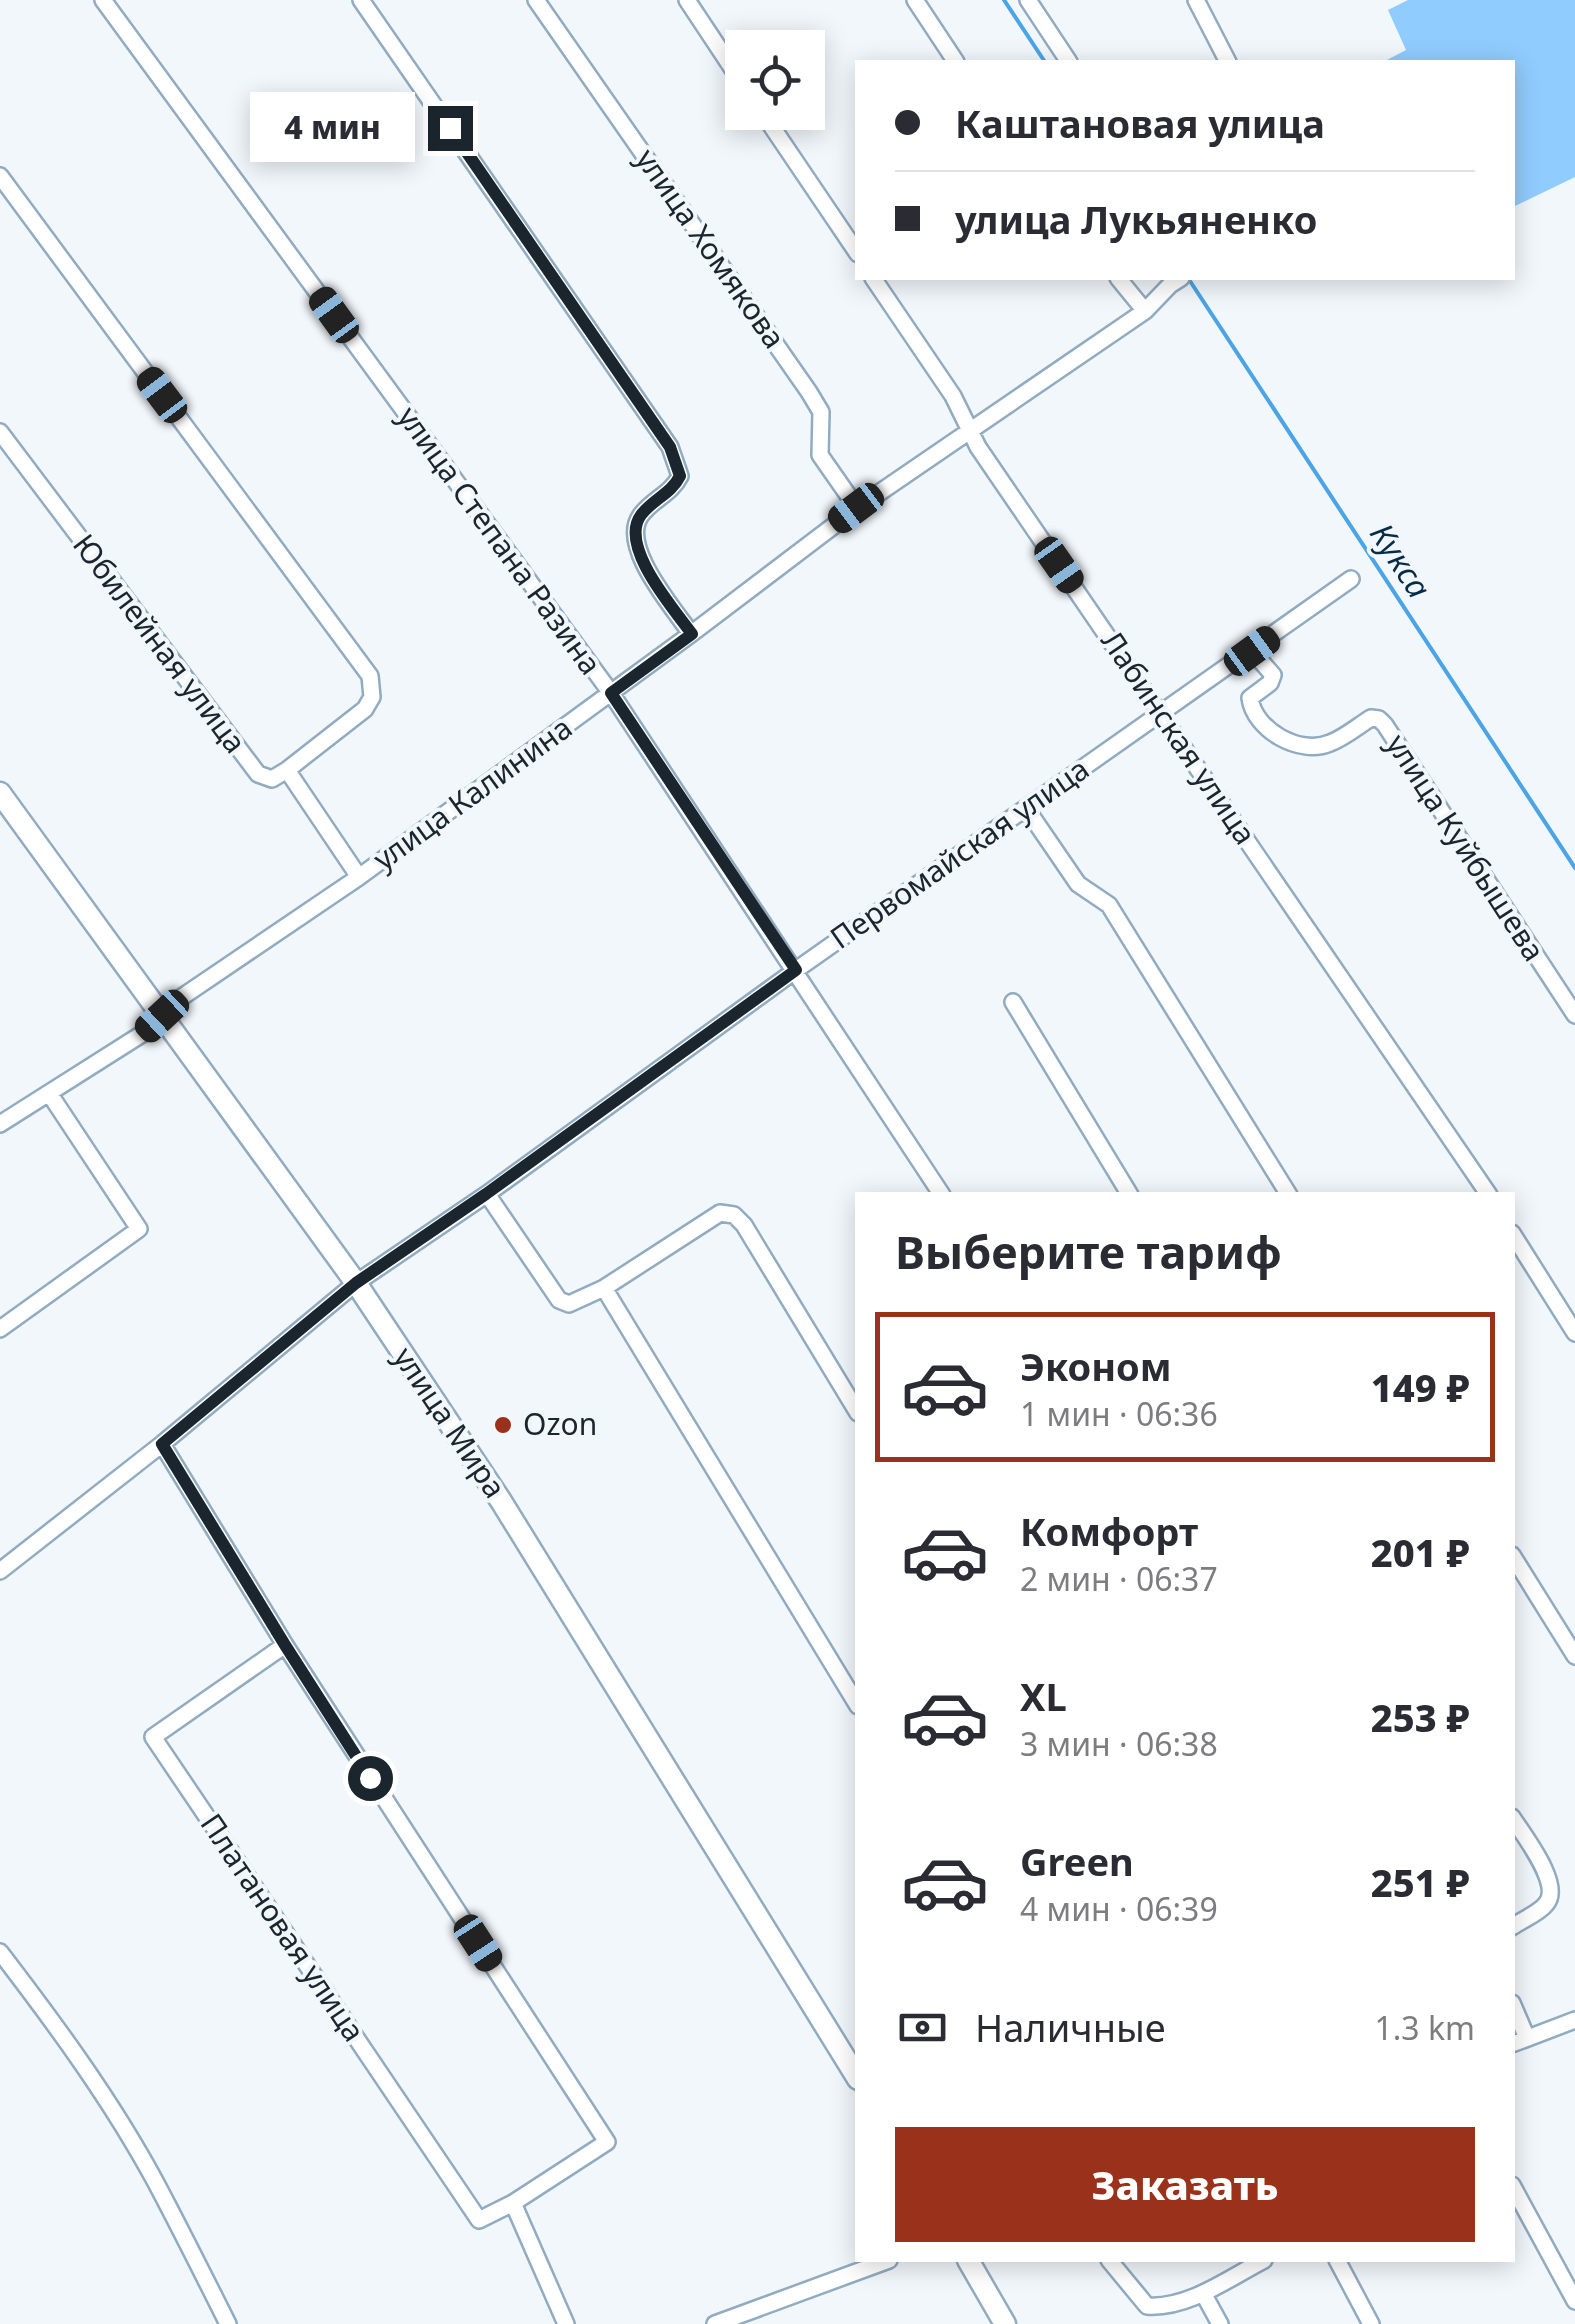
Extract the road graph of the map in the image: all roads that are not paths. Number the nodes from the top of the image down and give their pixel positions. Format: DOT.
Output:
graph roads {
  1 [pos="103,0"];
  2 [pos="362,0"];
  3 [pos="536,0"];
  4 [pos="687,0"];
  5 [pos="915,0"];
  6 [pos="1028,0"];
  7 [pos="1196,0"];
  8 [pos="725,57"];
  9 [pos="955,60"];
  10 [pos="1068,60"];
  11 [pos="1227,60"];
  12 [pos="774,130"];
  13 [pos="0,176"];
  14 [pos="855,250"];
  15 [pos="874,280"];
  16 [pos="1120,280"];
  17 [pos="1176,281"];
  18 [pos="1145,312"];
  19 [pos="968,430"];
  20 [pos="0,432"];
  21 [pos="856,508"];
  22 [pos="1351,579"];
  23 [pos="692,634"];
  24 [pos="1252,651"];
  25 [pos="611,693"];
  26 [pos="1162,712"];
  27 [pos="287,770"];
  28 [pos="0,793"];
  29 [pos="1026,808"];
  30 [pos="359,876"];
  31 [pos="796,970"];
  32 [pos="1013,1002"];
  33 [pos="1575,1015"];
  34 [pos="162,1016"];
  35 [pos="49,1093"];
  36 [pos="0,1124"];
  37 [pos="940,1192"];
  38 [pos="1128,1192"];
  39 [pos="1287,1192"];
  40 [pos="1487,1192"];
  41 [pos="486,1194"];
  42 [pos="1515,1238"];
  43 [pos="356,1283"];
  44 [pos="604,1288"];
  45 [pos="0,1329"];
  46 [pos="1575,1333"];
  47 [pos="855,1408"];
  48 [pos="162,1444"];
  49 [pos="1515,1560"];
  50 [pos="0,1571"];
  51 [pos="285,1645"];
  52 [pos="1575,1656"];
  53 [pos="855,1701"];
  54 [pos="1515,1823"];
  55 [pos="1515,1925"];
  56 [pos="0,1952"];
  57 [pos="1575,2020"];
  58 [pos="1520,2041"];
  59 [pos="855,2074"];
  60 [pos="1515,2190"];
  61 [pos="514,2203"];
  62 [pos="884,2262"];
  63 [pos="969,2262"];
  64 [pos="1111,2262"];
  65 [pos="1260,2262"];
  66 [pos="1338,2262"];
  67 [pos="1203,2293"];
  68 [pos="1575,2300"];
  69 [pos="228,2324"];
  70 [pos="566,2324"];
  71 [pos="716,2324"];
  72 [pos="1005,2324"];
  73 [pos="1220,2324"];
  74 [pos="1371,2324"];
  1 -- 25 [label="street, улица Степана Разина"];
  2 -- 23 [label="street"];
  3 -- 21 [label="street, улица Хомякова"];
  4 -- 8 [label="street"];
  5 -- 9 [label="street"];
  6 -- 10 [label="street"];
  7 -- 11 [label="street"];
  12 -- 14 [label="street"];
  13 -- 27 [label="street"];
  15 -- 19 [label="street, Лабинская улица"];
  16 -- 18 [label="street"];
  17 -- 18 [label="street, улица Калинина"];
  18 -- 19 [label="street, улица Калинина"];
  19 -- 21 [label="street, улица Калинина"];
  19 -- 26 [label="street, Лабинская улица"];
  20 -- 27 [label="street, Юбилейная улица"];
  21 -- 23 [label="street, улица Калинина"];
  22 -- 24 [label="street, Первомайская улица"];
  23 -- 25 [label="street, улица Калинина"];
  24 -- 26 [label="street, Первомайская улица"];
  24 -- 33 [label="street, улица Куйбышева"];
  25 -- 30 [label="street, улица Калинина"];
  25 -- 31 [label="street, улица Степана Разина"];
  26 -- 29 [label="street, Первомайская улица"];
  26 -- 40 [label="street, Лабинская улица"];
  27 -- 30 [label="street"];
  28 -- 34 [label="main road, улица Мира"];
  29 -- 31 [label="street, Первомайская улица"];
  29 -- 39 [label="street"];
  30 -- 34 [label="street, улица Калинина"];
  31 -- 37 [label="street, улица Степана Разина"];
  31 -- 41 [label="street, Первомайская улица"];
  32 -- 38 [label="street"];
  34 -- 35 [label="street, улица Калинина"];
  34 -- 43 [label="main road, улица Мира"];
  35 -- 36 [label="street, улица Калинина"];
  35 -- 45 [label="street"];
  41 -- 43 [label="street, Первомайская улица"];
  41 -- 44 [label="street"];
  42 -- 46 [label="street"];
  43 -- 48 [label="street, Первомайская улица"];
  43 -- 59 [label="main road, улица Мира"];
  44 -- 47 [label="street"];
  44 -- 53 [label="street"];
  48 -- 50 [label="street, Первомайская улица"];
  48 -- 51 [label="street"];
  49 -- 52 [label="street"];
  51 -- 61 [label="street"];
  51 -- 61 [label="street, Платановая улица"];
  54 -- 55 [label="street"];
  56 -- 69 [label="street"];
  57 -- 58 [label="street"];
  60 -- 68 [label="street"];
  61 -- 70 [label="street"];
  62 -- 71 [label="street"];
  63 -- 72 [label="main road"];
  64 -- 67 [label="street"];
  65 -- 67 [label="street"];
  66 -- 74 [label="street"];
  67 -- 73 [label="street"];
}
